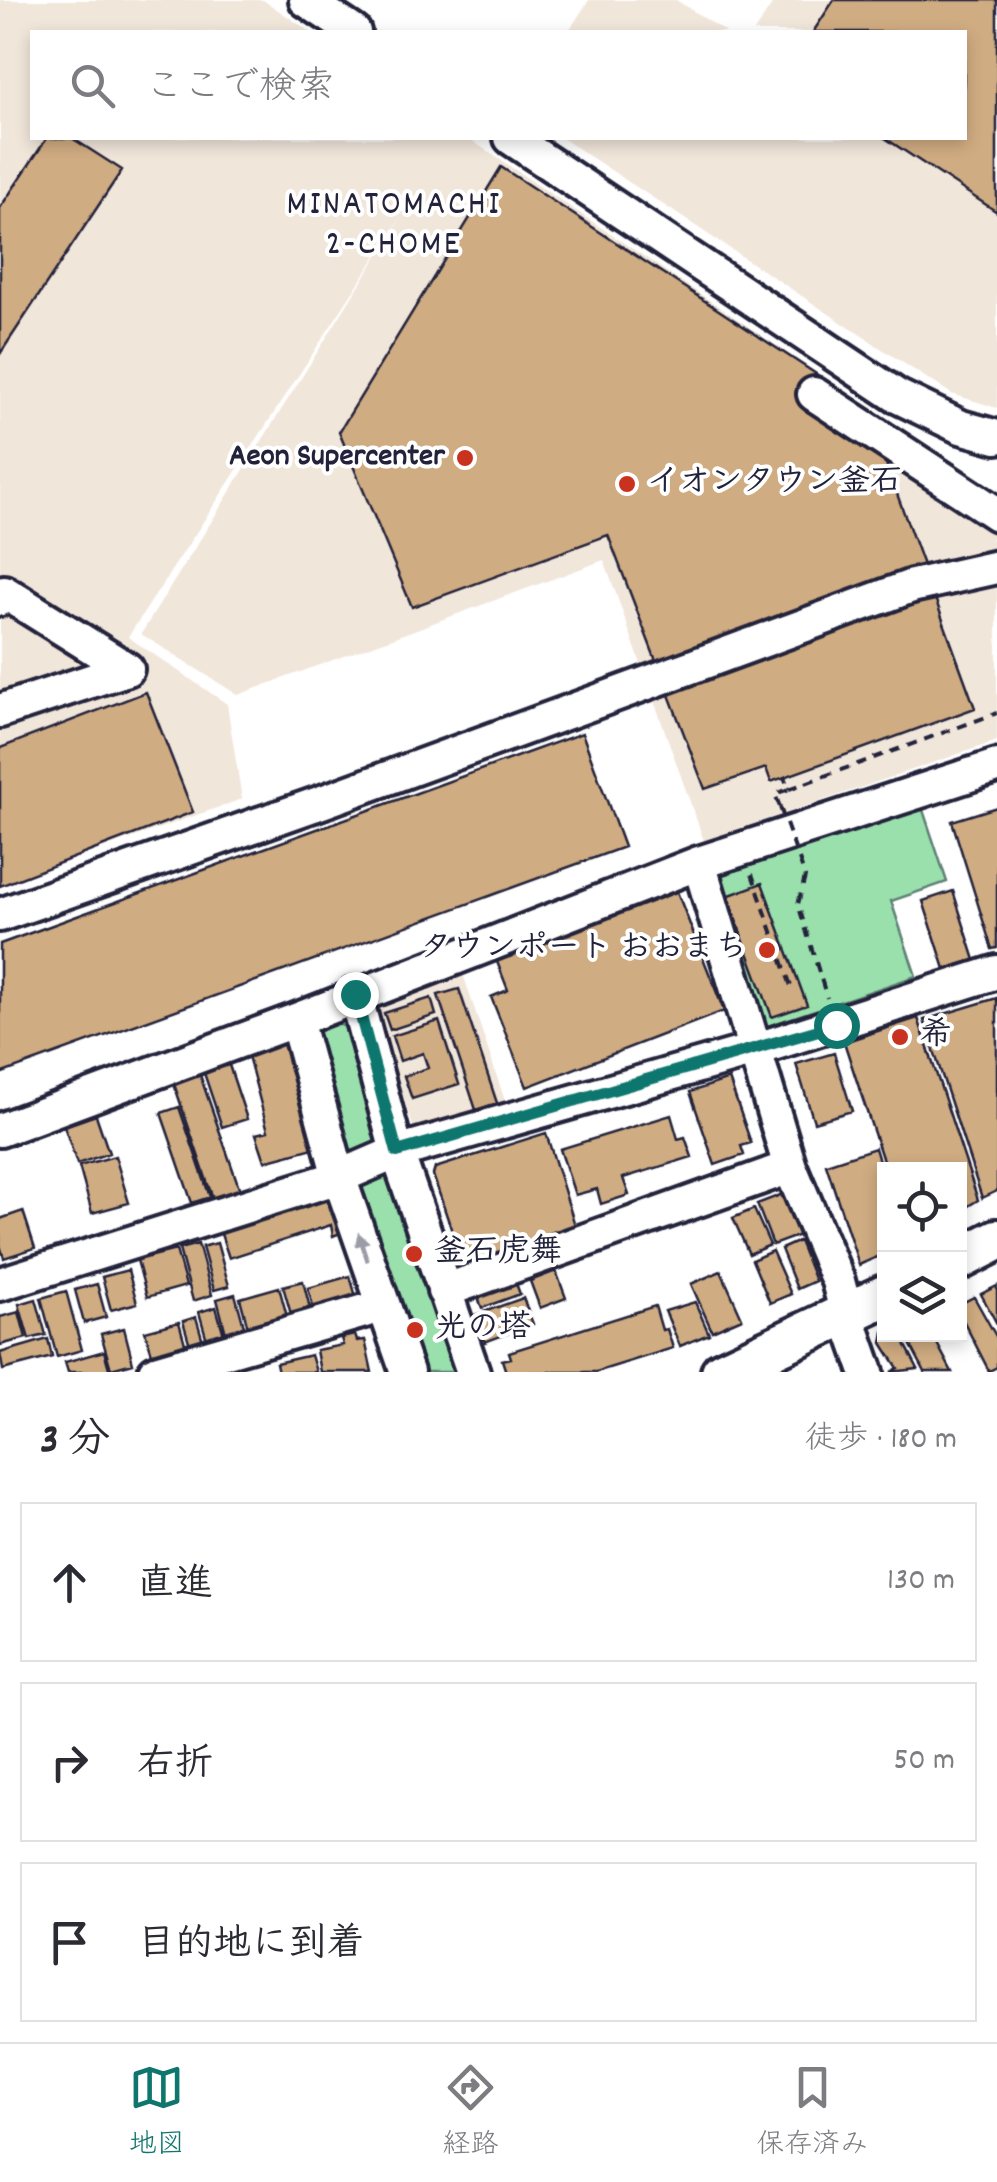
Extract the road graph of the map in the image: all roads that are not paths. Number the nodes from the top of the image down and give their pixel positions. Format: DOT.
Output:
graph roads {
  1 [pos="306,0"];
  2 [pos="351,30"];
  3 [pos="514,140"];
  4 [pos="814,394"];
  5 [pos="997,437"];
  6 [pos="997,514"];
  7 [pos="997,566"];
  8 [pos="0,599"];
  9 [pos="0,711"];
  10 [pos="997,766"];
  11 [pos="698,863"];
  12 [pos="0,915"];
  13 [pos="997,972"];
  14 [pos="355,994"];
  15 [pos="296,1020"];
  16 [pos="754,1050"];
  17 [pos="0,1130"];
  18 [pos="397,1152"];
  19 [pos="790,1167"];
  20 [pos="340,1177"];
  21 [pos="997,1240"];
  22 [pos="967,1255"];
  23 [pos="0,1284"];
  24 [pos="444,1290"];
  25 [pos="877,1300"];
  26 [pos="382,1306"];
  27 [pos="846,1315"];
  28 [pos="155,1372"];
  29 [pos="407,1372"];
  30 [pos="474,1372"];
  31 [pos="722,1372"];
  32 [pos="867,1372"];
  1 -- 2 [label="street"];
  3 -- 5 [label="street"];
  4 -- 6 [label="street"];
  7 -- 12 [label="street"];
  8 -- 9 [label="street"];
  10 -- 11 [label="street"];
  11 -- 14 [label="street"];
  11 -- 16 [label="street"];
  13 -- 16 [label="street"];
  14 -- 15 [label="street"];
  14 -- 18 [label="street"];
  15 -- 17 [label="street"];
  15 -- 20 [label="street"];
  16 -- 18 [label="street"];
  16 -- 19 [label="street"];
  18 -- 20 [label="street"];
  18 -- 24 [label="street"];
  19 -- 24 [label="street"];
  19 -- 27 [label="street"];
  20 -- 23 [label="street"];
  26 -- 20 [label="street, one-way"];
  21 -- 22 [label="main road"];
  24 -- 30 [label="street"];
  25 -- 27 [label="main road"];
  26 -- 28 [label="street"];
  26 -- 29 [label="street"];
  27 -- 31 [label="main road"];
  27 -- 32 [label="street"];
}
